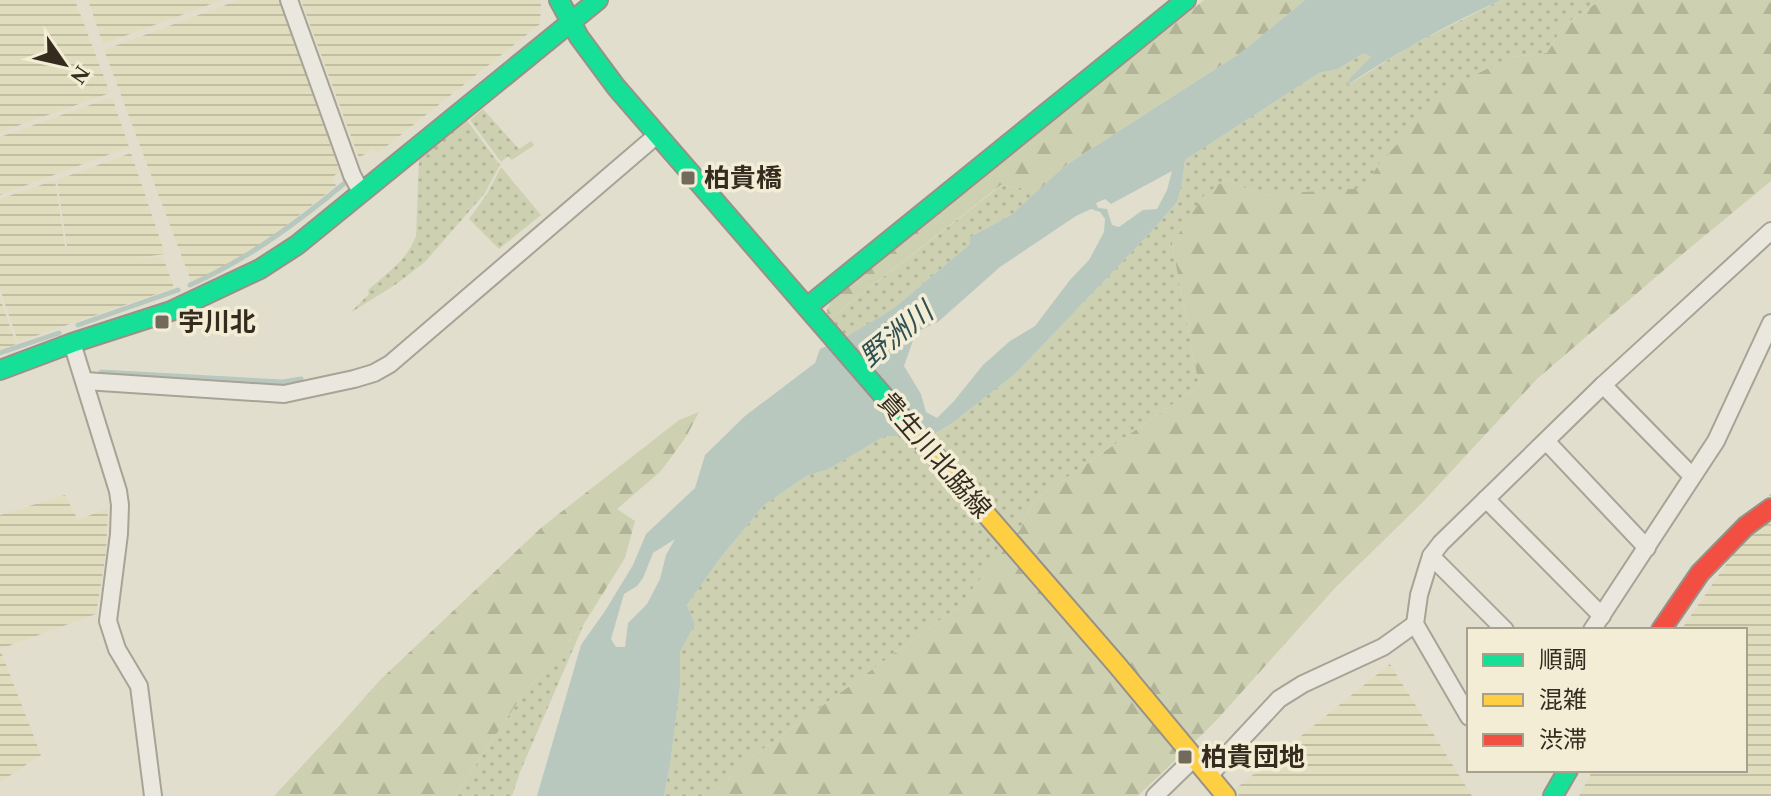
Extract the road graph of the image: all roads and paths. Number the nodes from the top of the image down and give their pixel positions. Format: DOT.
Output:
graph roads {
  1 [pos="289,0"];
  2 [pos="559,0"];
  3 [pos="598,0"];
  4 [pos="1186,0"];
  5 [pos="569,23"];
  6 [pos="657,135"];
  7 [pos="361,192"];
  8 [pos="1771,231"];
  9 [pos="813,314"];
  10 [pos="1771,323"];
  11 [pos="72,343"];
  12 [pos="0,370"];
  13 [pos="85,381"];
  14 [pos="1603,385"];
  15 [pos="1546,441"];
  16 [pos="1692,476"];
  17 [pos="1486,499"];
  18 [pos="1771,508"];
  19 [pos="1647,548"];
  20 [pos="1431,556"];
  21 [pos="1597,623"];
  22 [pos="1415,624"];
  23 [pos="1503,628"];
  24 [pos="1662,628"];
  25 [pos="1467,714"];
  26 [pos="1194,758"];
  27 [pos="1567,772"];
  28 [pos="1209,777"];
  29 [pos="153,796"];
  30 [pos="1155,796"];
  31 [pos="1226,796"];
  32 [pos="1553,796"];
  1 -- 7 [label="street"];
  2 -- 5 [label="street, 貴生川北脇線"];
  3 -- 5 [label="street"];
  4 -- 9 [label="street"];
  5 -- 6 [label="street, 貴生川北脇線"];
  5 -- 7 [label="street"];
  6 -- 9 [label="street, 貴生川北脇線"];
  6 -- 13 [label="street"];
  7 -- 11 [label="street"];
  8 -- 14 [label="street"];
  9 -- 26 [label="street, 貴生川北脇線"];
  10 -- 16 [label="street"];
  11 -- 12 [label="street"];
  11 -- 13 [label="street"];
  13 -- 29 [label="street"];
  14 -- 15 [label="street"];
  14 -- 16 [label="street"];
  15 -- 17 [label="street"];
  15 -- 19 [label="street"];
  16 -- 19 [label="street"];
  17 -- 20 [label="street"];
  17 -- 21 [label="street"];
  18 -- 24 [label="street"];
  19 -- 21 [label="street"];
  20 -- 22 [label="street"];
  20 -- 23 [label="street"];
  22 -- 25 [label="street"];
  22 -- 28 [label="street"];
  26 -- 28 [label="street, 貴生川北脇線"];
  26 -- 30 [label="street"];
  27 -- 32 [label="street"];
  28 -- 31 [label="street, 貴生川北脇線"];
}
